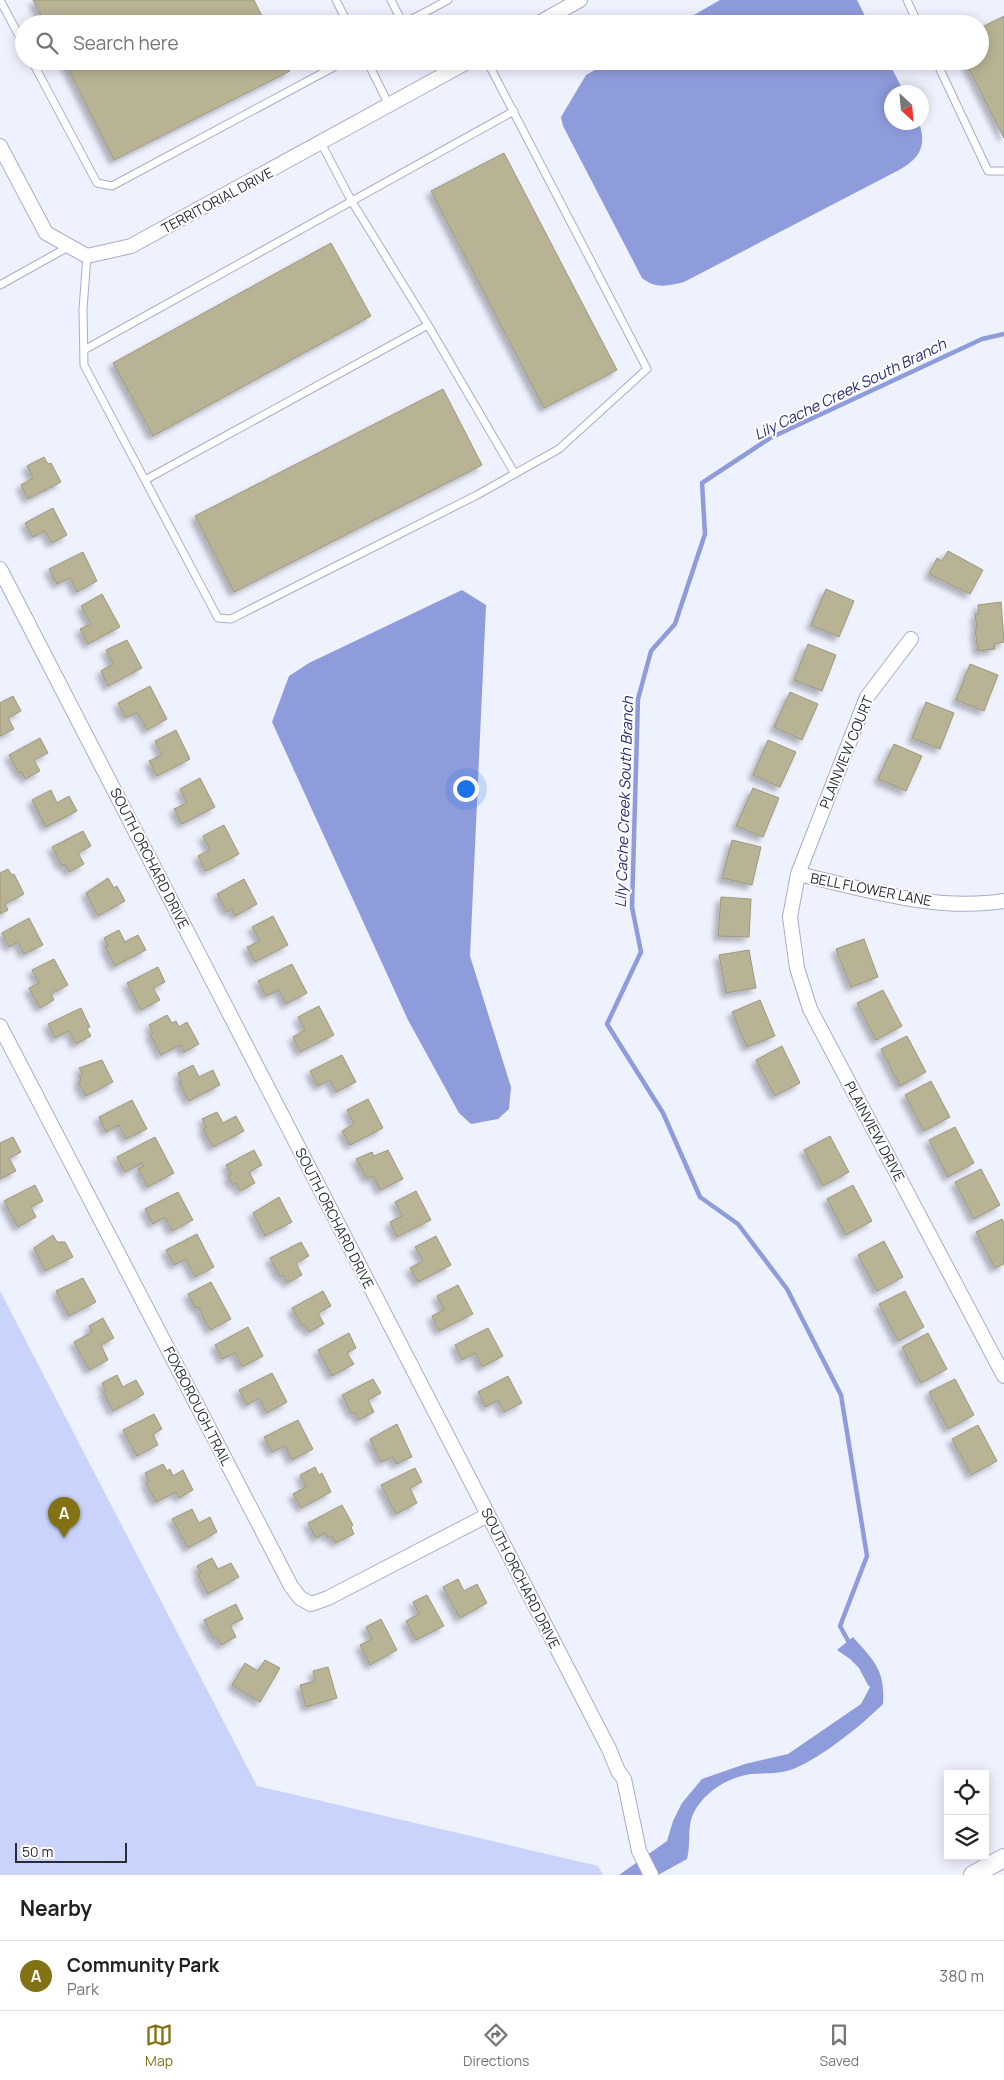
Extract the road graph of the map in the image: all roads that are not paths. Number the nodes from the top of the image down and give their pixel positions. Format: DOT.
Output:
graph roads {
  1 [pos="0,0"];
  2 [pos="336,0"];
  3 [pos="391,0"];
  4 [pos="448,0"];
  5 [pos="580,0"];
  6 [pos="907,0"];
  7 [pos="344,15"];
  8 [pos="398,15"];
  9 [pos="420,15"];
  10 [pos="553,15"];
  11 [pos="914,15"];
  12 [pos="15,28"];
  13 [pos="37,70"];
  14 [pos="328,70"];
  15 [pos="372,70"];
  16 [pos="453,70"];
  17 [pos="493,70"];
  18 [pos="940,70"];
  19 [pos="389,105"];
  20 [pos="514,111"];
  21 [pos="321,143"];
  22 [pos="0,146"];
  23 [pos="1004,171"];
  24 [pos="351,200"];
  25 [pos="70,246"];
  26 [pos="87,256"];
  27 [pos="0,285"];
  28 [pos="428,325"];
  29 [pos="84,350"];
  30 [pos="515,474"];
  31 [pos="145,480"];
  32 [pos="0,569"];
  33 [pos="911,639"];
  34 [pos="798,874"];
  35 [pos="1004,902"];
  36 [pos="0,1026"];
  37 [pos="1004,1376"];
  38 [pos="488,1514"];
  39 [pos="1004,1858"];
  40 [pos="650,1875"];
  41 [pos="973,1875"];
  1 -- 12 [label="lane"];
  2 -- 7 [label="lane"];
  3 -- 8 [label="lane"];
  4 -- 9 [label="lane"];
  5 -- 10 [label="street"];
  6 -- 11 [label="lane"];
  13 -- 14 [label="lane"];
  15 -- 19 [label="lane"];
  16 -- 19 [label="street, TERRITORIAL DRIVE"];
  17 -- 20 [label="lane"];
  18 -- 23 [label="lane"];
  19 -- 21 [label="street, TERRITORIAL DRIVE"];
  20 -- 24 [label="lane"];
  20 -- 30 [label="lane"];
  21 -- 24 [label="lane"];
  21 -- 26 [label="street, TERRITORIAL DRIVE"];
  22 -- 25 [label="street"];
  24 -- 28 [label="lane"];
  24 -- 29 [label="lane"];
  25 -- 26 [label="street"];
  25 -- 27 [label="lane"];
  26 -- 29 [label="lane"];
  28 -- 30 [label="lane"];
  28 -- 31 [label="lane"];
  29 -- 31 [label="lane"];
  30 -- 31 [label="lane"];
  32 -- 38 [label="street, SOUTH ORCHARD DRIVE"];
  33 -- 34 [label="street, PLAINVIEW COURT"];
  34 -- 35 [label="street, BELL FLOWER LANE"];
  34 -- 37 [label="street, PLAINVIEW DRIVE"];
  36 -- 38 [label="street, FOXBOROUGH TRAIL"];
  38 -- 40 [label="street, SOUTH ORCHARD DRIVE"];
  39 -- 41 [label="street"];
}
